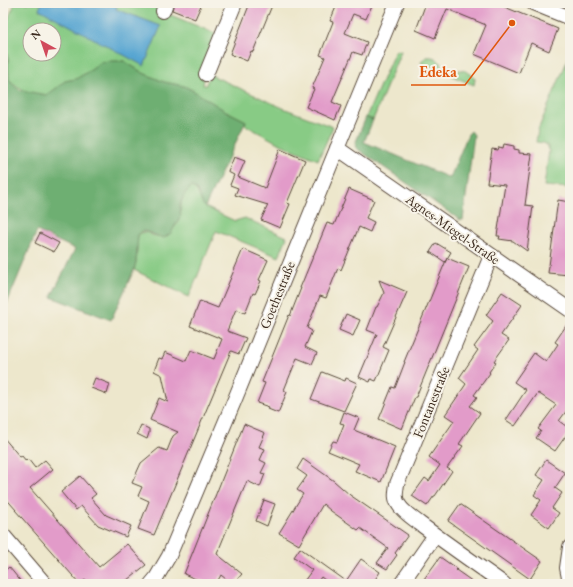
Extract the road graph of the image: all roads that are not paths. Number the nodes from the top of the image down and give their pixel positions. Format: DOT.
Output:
graph roads {
  1 [pos="235,3"];
  2 [pos="397,3"];
  3 [pos="533,3"];
  4 [pos="570,16"];
  5 [pos="206,74"];
  6 [pos="337,148"];
  7 [pos="491,256"];
  8 [pos="570,310"];
  9 [pos="3,535"];
  10 [pos="435,535"];
  11 [pos="570,547"];
  12 [pos="570,583"];
  13 [pos="45,584"];
  14 [pos="151,584"];
  15 [pos="401,584"];
  16 [pos="504,584"];
  1 -- 5 [label="street"];
  2 -- 6 [label="street, Goethestraße"];
  3 -- 4 [label="street"];
  6 -- 7 [label="street, Agnes-Miegel-Straße"];
  6 -- 14 [label="street, Goethestraße"];
  7 -- 8 [label="street, Agnes-Miegel-Straße"];
  7 -- 10 [label="street, Fontanestraße"];
  9 -- 13 [label="street"];
  10 -- 15 [label="street"];
  10 -- 16 [label="street, Fontanestraße"];
  11 -- 12 [label="street"];
}
